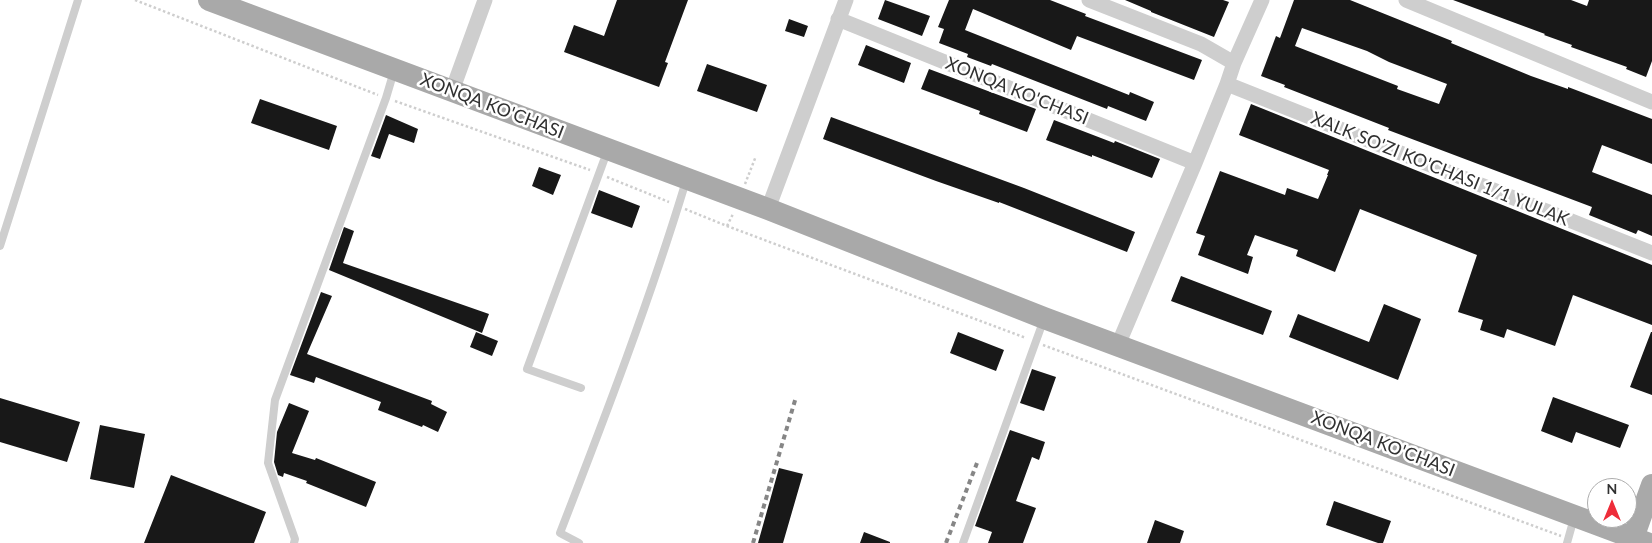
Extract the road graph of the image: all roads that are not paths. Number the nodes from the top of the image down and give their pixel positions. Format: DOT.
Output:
graph roads {
  1 [pos="78,0"];
  2 [pos="485,0"];
  3 [pos="846,0"];
  4 [pos="1089,0"];
  5 [pos="1262,0"];
  6 [pos="1406,0"];
  7 [pos="214,1"];
  8 [pos="838,19"];
  9 [pos="1234,63"];
  10 [pos="394,70"];
  11 [pos="1227,84"];
  12 [pos="452,91"];
  13 [pos="1652,102"];
  14 [pos="608,150"];
  15 [pos="1195,163"];
  16 [pos="686,179"];
  17 [pos="768,209"];
  18 [pos="0,246"];
  19 [pos="1652,253"];
  20 [pos="1044,318"];
  21 [pos="1118,344"];
  22 [pos="582,388"];
  23 [pos="1652,485"];
  24 [pos="1574,516"];
  25 [pos="1640,540"];
  26 [pos="1568,541"];
  27 [pos="294,543"];
  28 [pos="580,543"];
  29 [pos="963,543"];
  1 -- 18 [label="lane"];
  2 -- 12 [label="street"];
  3 -- 8 [label="street"];
  4 -- 9 [label="street"];
  5 -- 9 [label="street"];
  6 -- 13 [label="street"];
  7 -- 10 [label="main road, XONQA KO'CHASI"];
  8 -- 15 [label="street, XONQA KO'CHASI"];
  8 -- 17 [label="street"];
  9 -- 11 [label="street"];
  10 -- 12 [label="main road, XONQA KO'CHASI"];
  10 -- 27 [label="lane"];
  11 -- 15 [label="street"];
  11 -- 19 [label="street, XALK SO'ZI KO'CHASI 1/1 YULAK"];
  12 -- 14 [label="main road, XONQA KO'CHASI"];
  14 -- 16 [label="main road, XONQA KO'CHASI"];
  14 -- 22 [label="lane"];
  15 -- 21 [label="street"];
  16 -- 17 [label="main road, XONQA KO'CHASI"];
  16 -- 28 [label="lane"];
  17 -- 20 [label="main road, XONQA KO'CHASI"];
  20 -- 21 [label="main road, XONQA KO'CHASI"];
  20 -- 29 [label="lane"];
  21 -- 24 [label="main road, XONQA KO'CHASI"];
  23 -- 25 [label="main road"];
  24 -- 25 [label="main road, XONQA KO'CHASI"];
  24 -- 26 [label="lane"];
}
